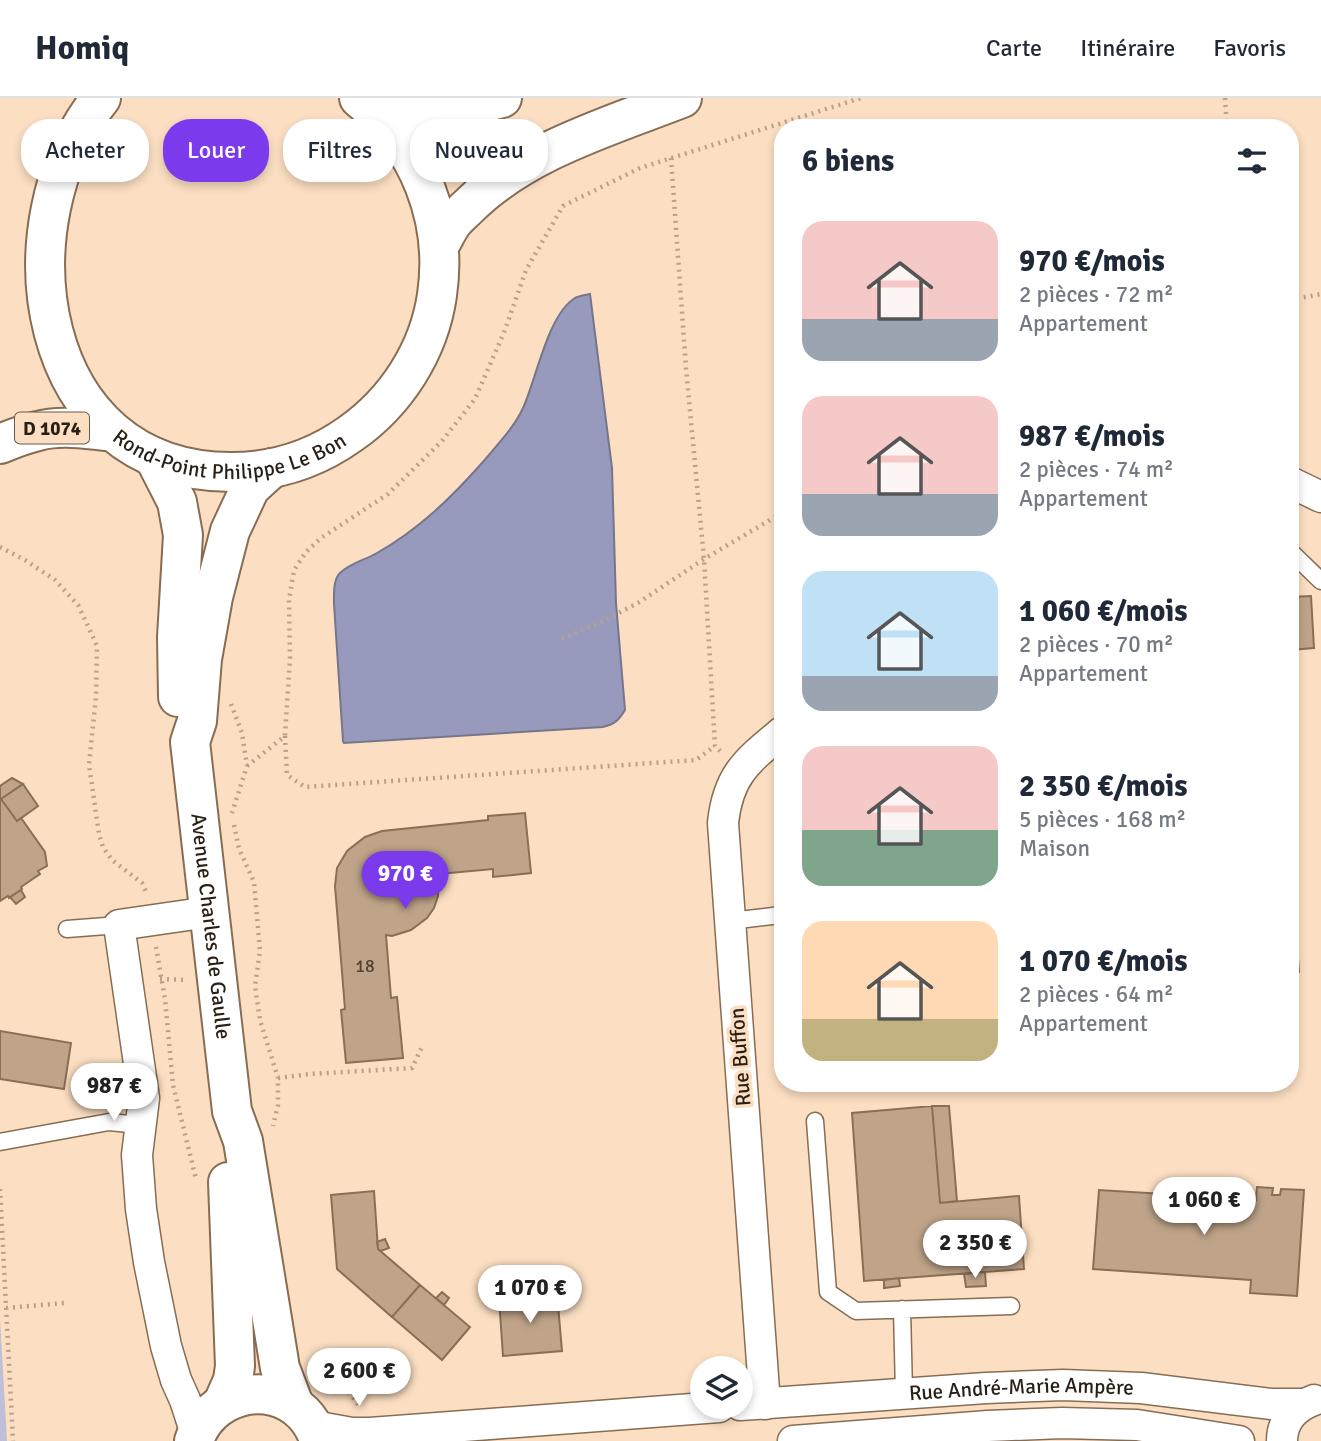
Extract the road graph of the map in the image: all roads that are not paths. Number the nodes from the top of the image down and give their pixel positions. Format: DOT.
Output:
graph roads {
  1 [pos="502,98"];
  2 [pos="682,98"];
  3 [pos="86,106"];
  4 [pos="369,107"];
  5 [pos="439,246"];
  6 [pos="106,431"];
  7 [pos="0,444"];
  8 [pos="154,457"];
  9 [pos="272,468"];
  10 [pos="1299,486"];
  11 [pos="1321,497"];
  12 [pos="1299,559"];
  13 [pos="1321,581"];
  14 [pos="774,739"];
  15 [pos="190,742"];
  16 [pos="209,912"];
  17 [pos="774,916"];
  18 [pos="730,921"];
  19 [pos="119,925"];
  20 [pos="66,929"];
  21 [pos="232,1111"];
  22 [pos="815,1121"];
  23 [pos="140,1125"];
  24 [pos="0,1142"];
  25 [pos="1011,1306"];
  26 [pos="902,1309"];
  27 [pos="751,1356"];
  28 [pos="904,1393"];
  29 [pos="1312,1402"];
  30 [pos="223,1403"];
  31 [pos="753,1405"];
  32 [pos="690,1409"];
  33 [pos="309,1424"];
  34 [pos="193,1438"];
  35 [pos="793,1441"];
  36 [pos="1239,1441"];
  37 [pos="1282,1441"];
  1 -- 4 [label="main road"];
  2 -- 5 [label="main road"];
  3 -- 6 [label="main road, Rond-Point Philippe Le Bon"];
  4 -- 5 [label="main road, Rond-Point Philippe Le Bon"];
  5 -- 9 [label="main road, Rond-Point Philippe Le Bon"];
  6 -- 7 [label="main road, D 1074"];
  6 -- 8 [label="main road, Rond-Point Philippe Le Bon"];
  8 -- 9 [label="main road, Rond-Point Philippe Le Bon"];
  8 -- 15 [label="main road, Avenue Charles de Gaulle"];
  9 -- 15 [label="main road, Avenue Charles de Gaulle"];
  10 -- 11 [label="street"];
  12 -- 13 [label="lane"];
  14 -- 18 [label="street, Rue Buffon"];
  15 -- 16 [label="main road, Avenue Charles de Gaulle"];
  16 -- 19 [label="street"];
  16 -- 21 [label="main road, Avenue Charles de Gaulle"];
  17 -- 18 [label="lane"];
  18 -- 27 [label="street, Rue Buffon"];
  19 -- 20 [label="lane"];
  19 -- 23 [label="street"];
  21 -- 30 [label="main road, Avenue Charles de Gaulle"];
  21 -- 33 [label="main road, Avenue Charles de Gaulle"];
  22 -- 26 [label="lane"];
  23 -- 24 [label="lane"];
  23 -- 34 [label="street"];
  25 -- 26 [label="lane"];
  26 -- 28 [label="lane"];
  28 -- 29 [label="street, Rue André-Marie Ampère"];
  28 -- 31 [label="street, Rue André-Marie Ampère"];
  29 -- 37 [label="street, Rue André-Marie Ampère"];
  30 -- 33 [label="main road"];
  30 -- 34 [label="main road"];
  32 -- 33 [label="street"];
  35 -- 36 [label="street, Rue André-Marie Ampère"];
}
